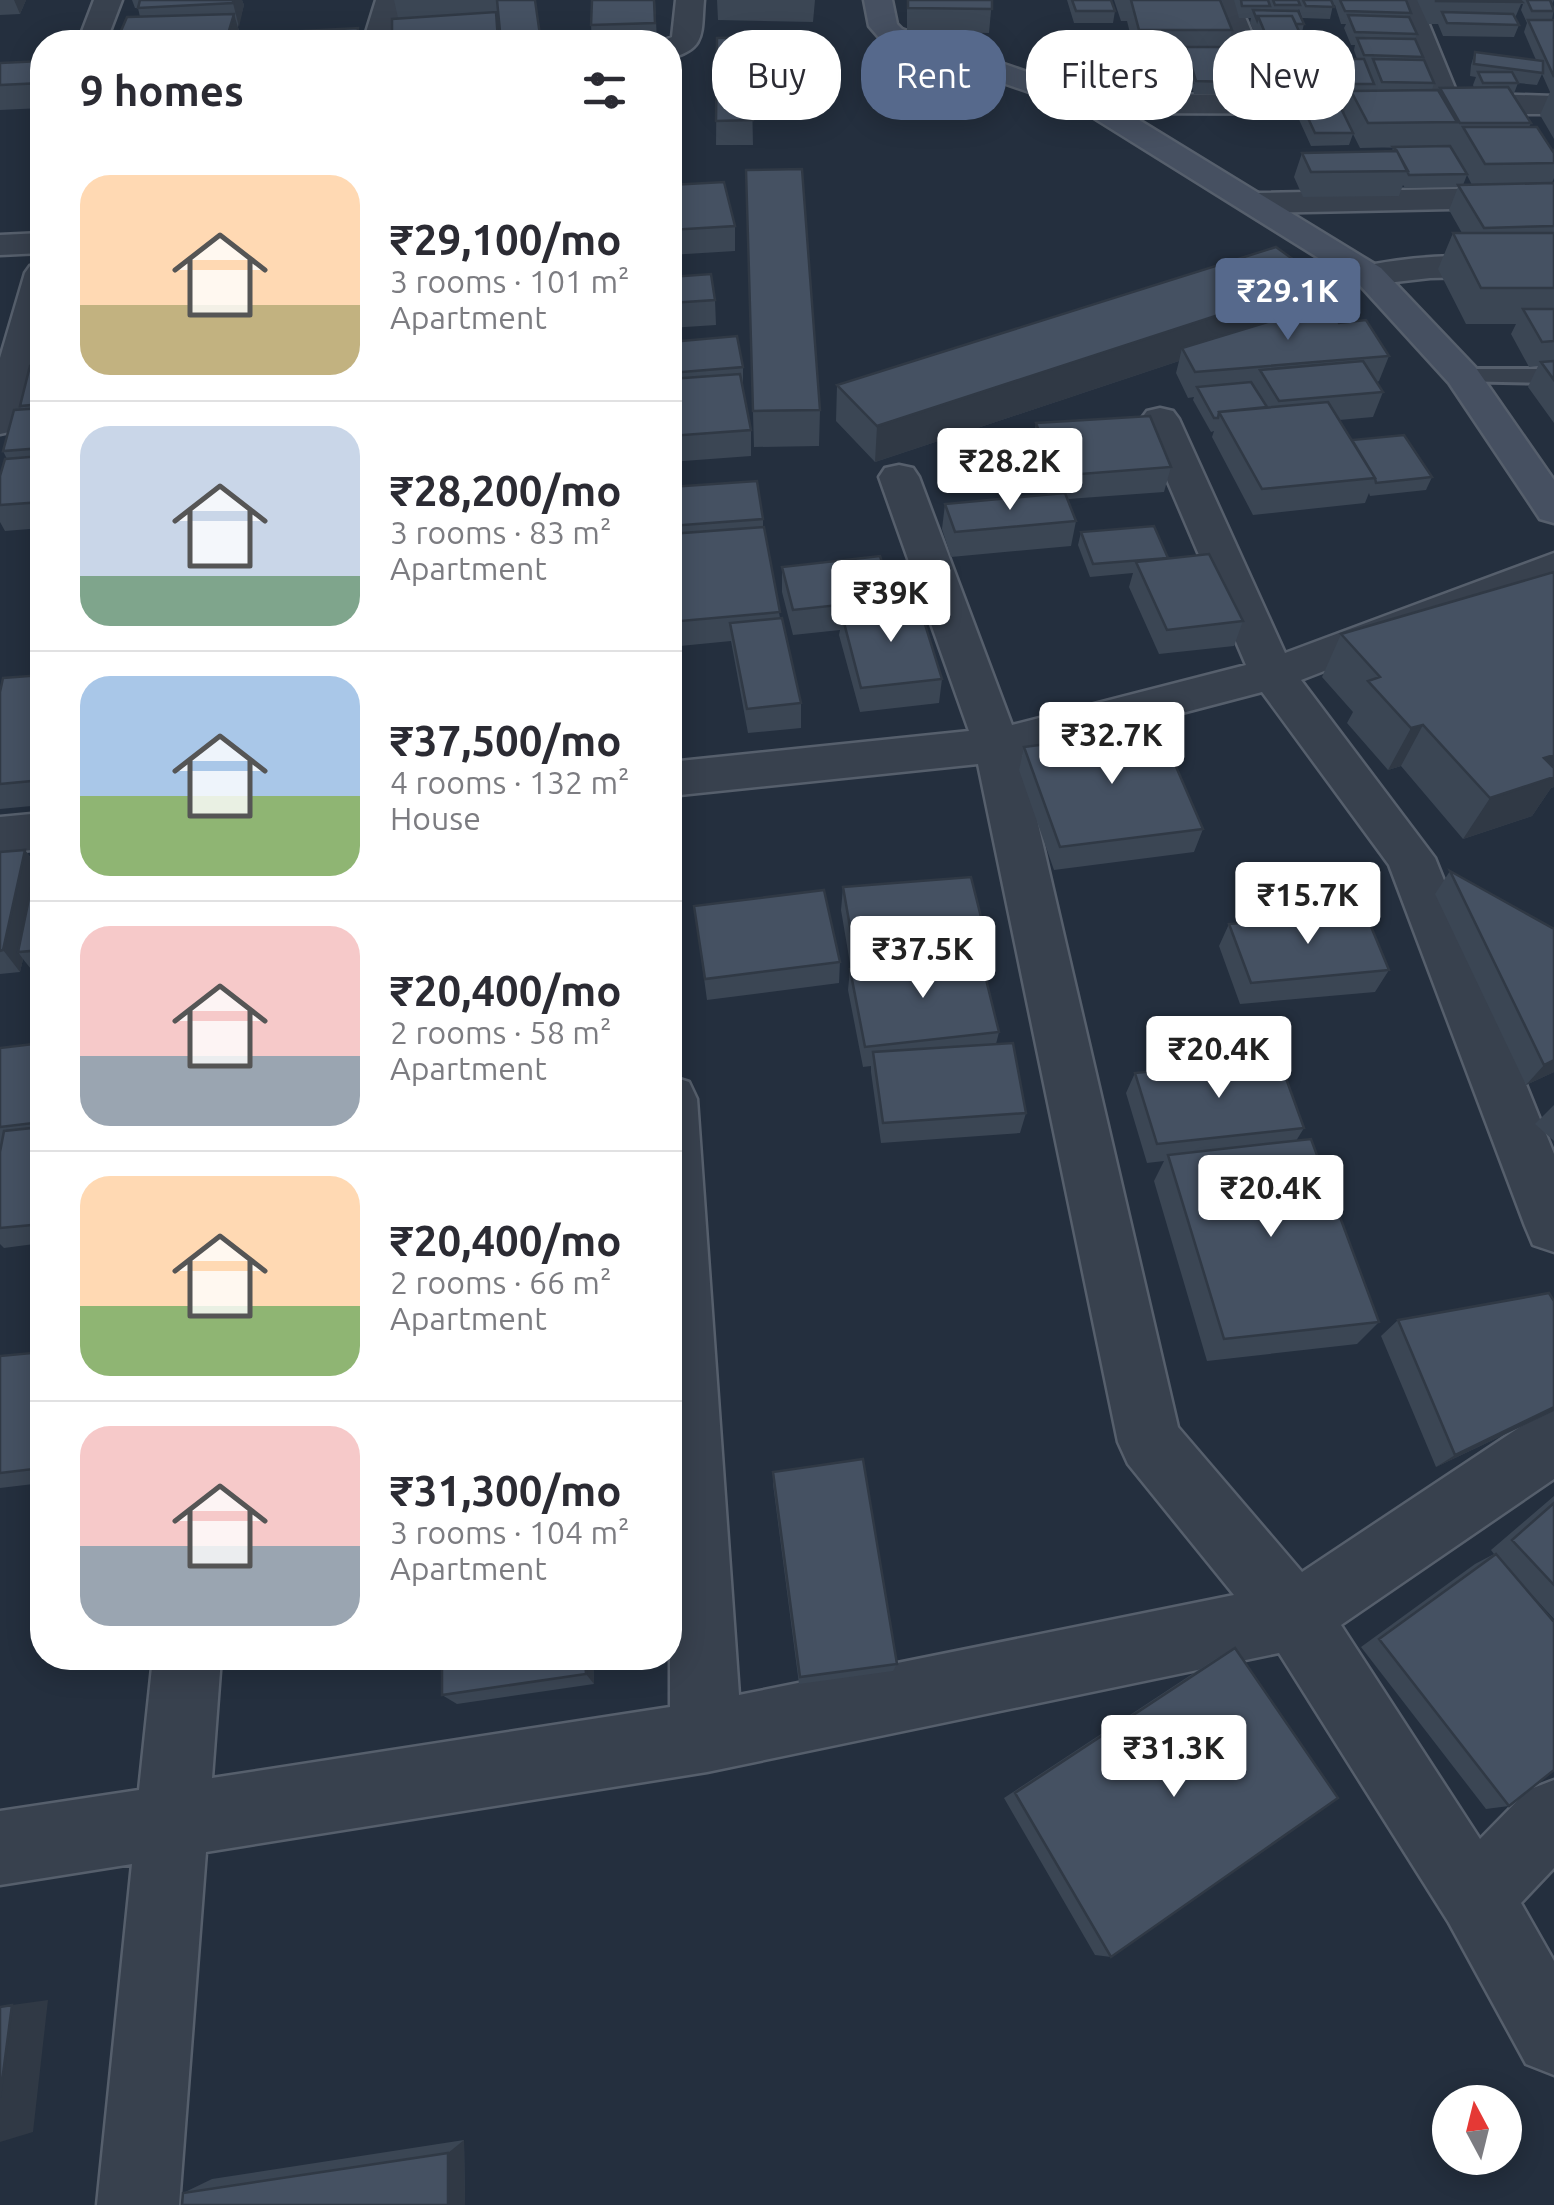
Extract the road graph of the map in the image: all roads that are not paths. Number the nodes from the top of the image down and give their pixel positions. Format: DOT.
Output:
graph roads {
  1 [pos="108,0"];
  2 [pos="390,0"];
  3 [pos="690,0"];
  4 [pos="878,0"];
  5 [pos="1224,0"];
  6 [pos="1406,0"];
  7 [pos="97,30"];
  8 [pos="381,30"];
  9 [pos="1236,30"];
  10 [pos="682,43"];
  11 [pos="1026,81"];
  12 [pos="1445,102"];
  13 [pos="1193,103"];
  14 [pos="1518,104"];
  15 [pos="1554,106"];
  16 [pos="1119,120"];
  17 [pos="1536,135"];
  18 [pos="1554,197"];
  19 [pos="1258,203"];
  20 [pos="30,243"];
  21 [pos="0,245"];
  22 [pos="1554,265"];
  23 [pos="1370,275"];
  24 [pos="30,316"];
  25 [pos="1463,376"];
  26 [pos="1554,376"];
  27 [pos="1160,419"];
  28 [pos="0,423"];
  29 [pos="899,477"];
  30 [pos="1554,510"];
  31 [pos="1554,568"];
  32 [pos="1272,674"];
  33 [pos="997,745"];
  34 [pos="682,778"];
  35 [pos="30,832"];
  36 [pos="0,834"];
  37 [pos="1411,858"];
  38 [pos="1475,899"];
  39 [pos="1554,1226"];
  40 [pos="682,1306"];
  41 [pos="1554,1441"];
  42 [pos="1295,1616"];
  43 [pos="187,1670"];
  44 [pos="707,1737"];
  45 [pos="1554,1816"];
  46 [pos="176,1823"];
  47 [pos="0,1848"];
  48 [pos="1475,1897"];
  49 [pos="1554,2036"];
  50 [pos="138,2205"];
  1 -- 7 [label="street"];
  2 -- 8 [label="street"];
  3 -- 10 [label="street"];
  4 -- 11 [label="street"];
  5 -- 9 [label="street"];
  6 -- 12 [label="street"];
  12 -- 13 [label="street"];
  12 -- 14 [label="street"];
  14 -- 15 [label="street"];
  14 -- 17 [label="street"];
  16 -- 19 [label="street"];
  18 -- 19 [label="street"];
  19 -- 23 [label="street"];
  20 -- 21 [label="street"];
  22 -- 23 [label="street"];
  23 -- 25 [label="street"];
  24 -- 28 [label="street"];
  25 -- 26 [label="lane"];
  25 -- 30 [label="street"];
  27 -- 32 [label="street"];
  29 -- 33 [label="street"];
  31 -- 32 [label="street"];
  32 -- 33 [label="street"];
  32 -- 37 [label="street"];
  33 -- 34 [label="street"];
  33 -- 42 [label="street"];
  35 -- 36 [label="street"];
  37 -- 38 [label="street"];
  37 -- 39 [label="street"];
  40 -- 44 [label="street"];
  41 -- 42 [label="street"];
  42 -- 44 [label="street"];
  42 -- 48 [label="street"];
  43 -- 46 [label="street"];
  44 -- 46 [label="street"];
  45 -- 48 [label="street"];
  46 -- 47 [label="street"];
  46 -- 50 [label="street"];
  48 -- 49 [label="street"];
}
